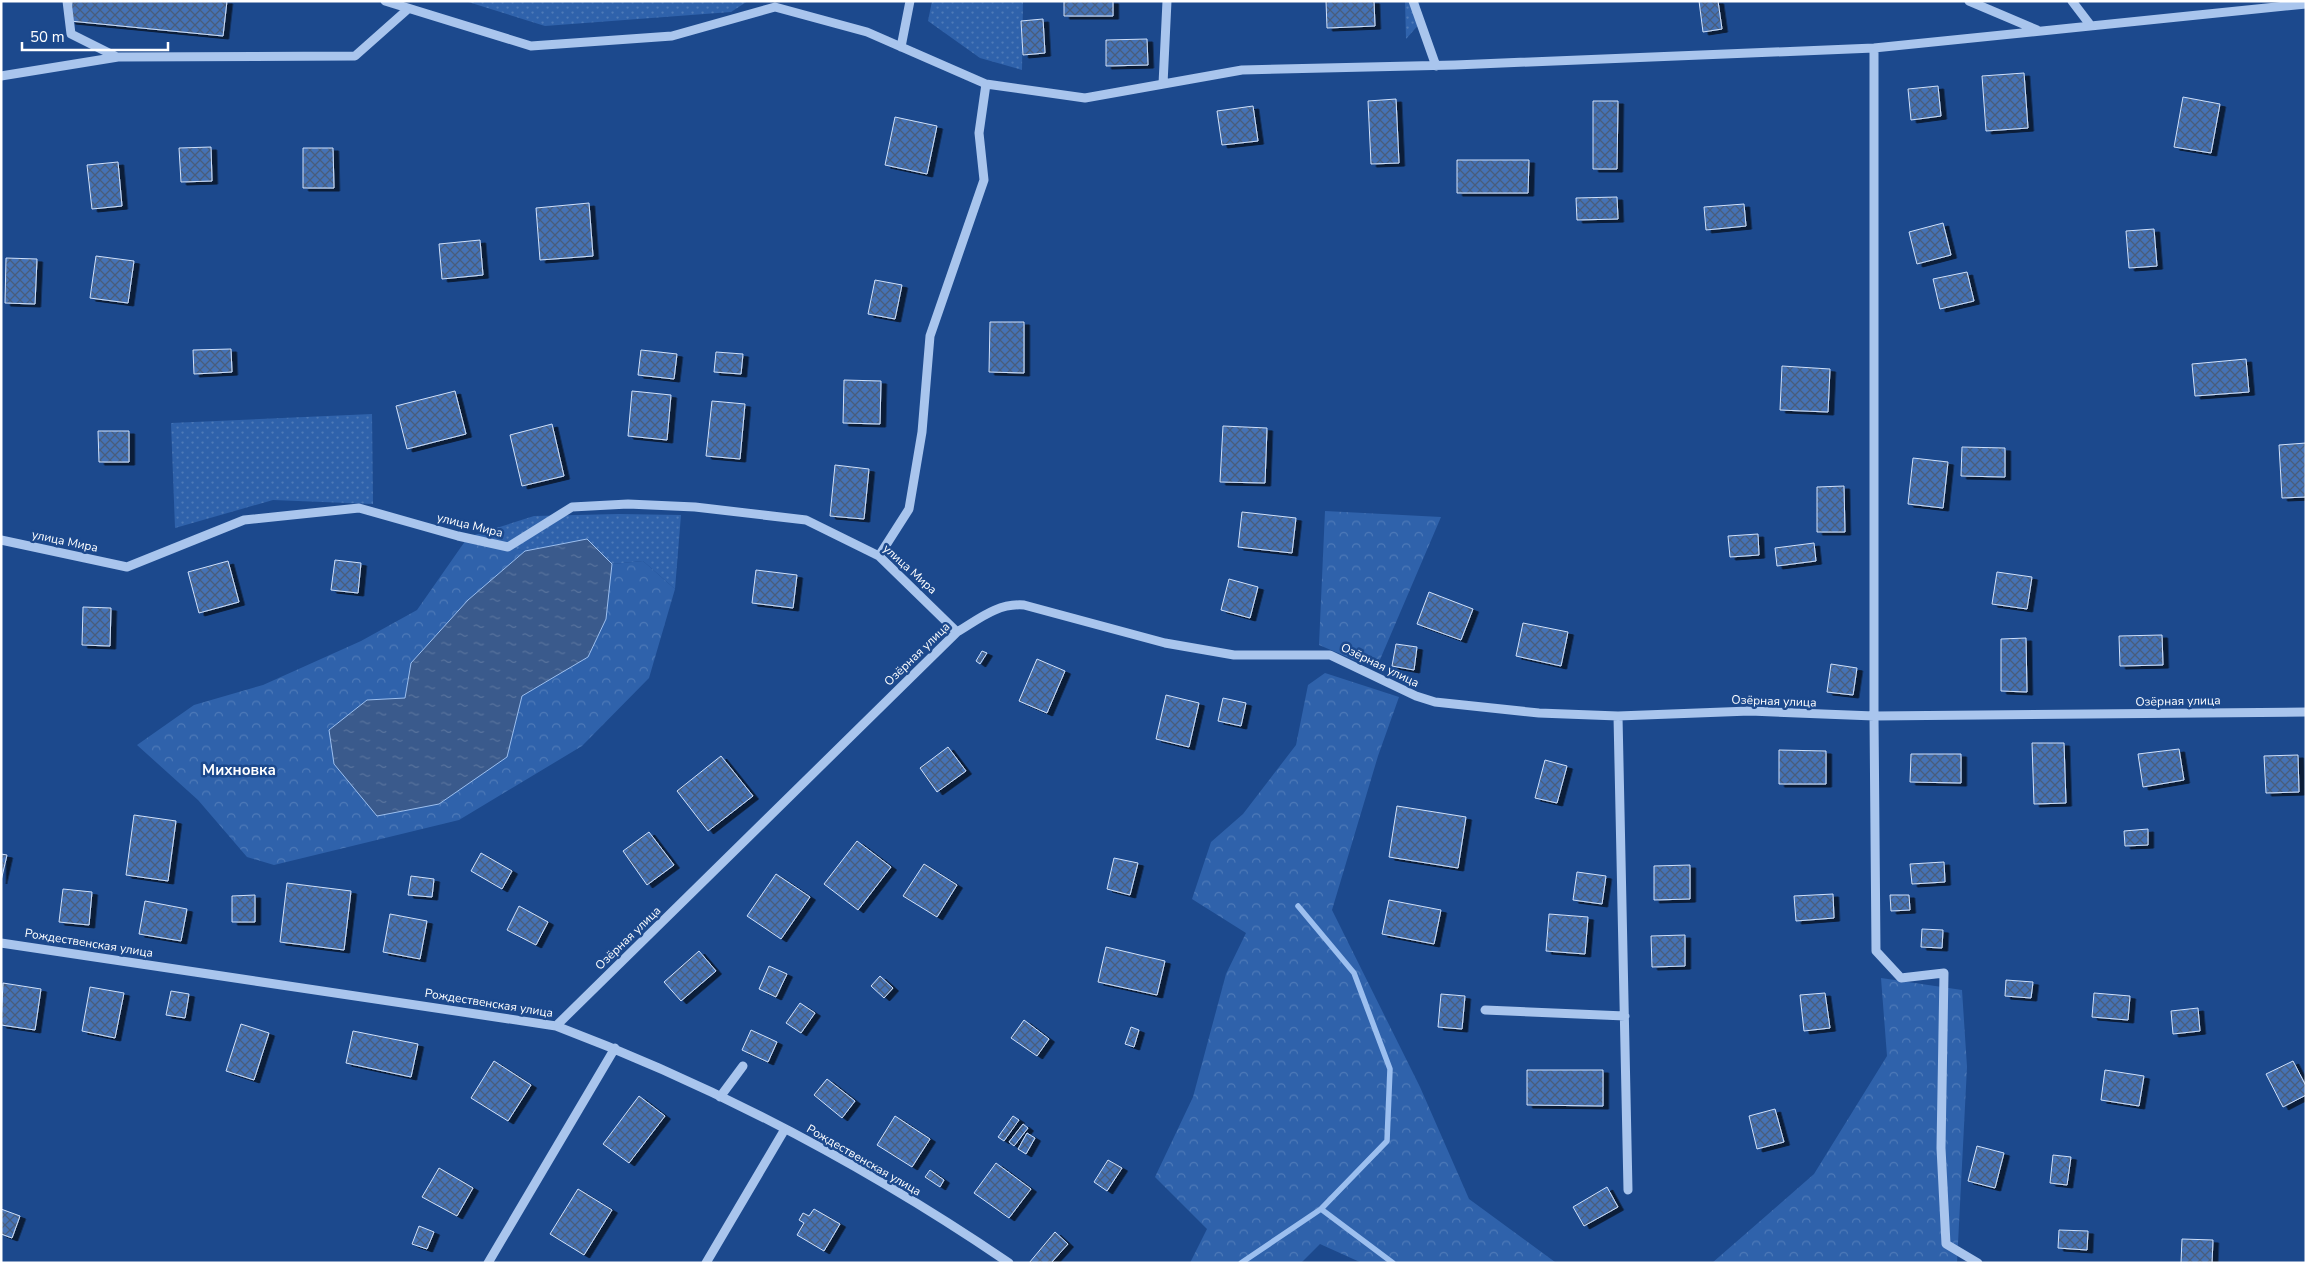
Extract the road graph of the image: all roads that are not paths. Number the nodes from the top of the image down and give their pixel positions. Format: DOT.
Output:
graph roads {
  1 [pos="67,1"];
  2 [pos="385,1"];
  3 [pos="910,1"];
  4 [pos="1167,1"];
  5 [pos="1413,1"];
  6 [pos="1968,1"];
  7 [pos="2072,1"];
  8 [pos="775,4"];
  9 [pos="2306,4"];
  10 [pos="408,9"];
  11 [pos="2092,26"];
  12 [pos="2039,31"];
  13 [pos="901,47"];
  14 [pos="1874,48"];
  15 [pos="118,57"];
  16 [pos="1436,66"];
  17 [pos="1,76"];
  18 [pos="986,84"];
  19 [pos="1163,84"];
  20 [pos="1,540"];
  21 [pos="879,556"];
  22 [pos="957,632"];
  23 [pos="2306,712"];
  24 [pos="1618,716"];
  25 [pos="1874,716"];
  26 [pos="1,943"];
  27 [pos="1485,1010"];
  28 [pos="1625,1016"];
  29 [pos="556,1026"];
  30 [pos="615,1048"];
  31 [pos="743,1066"];
  32 [pos="720,1097"];
  33 [pos="785,1129"];
  34 [pos="1628,1190"];
  35 [pos="488,1263"];
  36 [pos="706,1263"];
  37 [pos="1008,1263"];
  38 [pos="1978,1263"];
  1 -- 15 [label="street"];
  2 -- 10 [label="street"];
  3 -- 13 [label="street"];
  4 -- 19 [label="street"];
  5 -- 16 [label="street"];
  6 -- 12 [label="street"];
  7 -- 11 [label="street"];
  8 -- 10 [label="street"];
  8 -- 13 [label="street"];
  9 -- 11 [label="street"];
  10 -- 15 [label="street"];
  11 -- 12 [label="street"];
  12 -- 14 [label="street"];
  13 -- 18 [label="street"];
  14 -- 16 [label="street"];
  14 -- 25 [label="street"];
  15 -- 17 [label="street"];
  16 -- 19 [label="street"];
  18 -- 19 [label="street"];
  18 -- 21 [label="street"];
  20 -- 21 [label="street, улица Мира"];
  21 -- 22 [label="street, улица Мира"];
  22 -- 24 [label="street, Озёрная улица"];
  22 -- 29 [label="street, Озёрная улица"];
  23 -- 25 [label="street, Озёрная улица"];
  24 -- 25 [label="street, Озёрная улица"];
  24 -- 28 [label="street"];
  25 -- 38 [label="street"];
  26 -- 29 [label="street, Рождественская улица"];
  27 -- 28 [label="street"];
  28 -- 34 [label="street"];
  29 -- 30 [label="street, Рождественская улица"];
  30 -- 32 [label="street, Рождественская улица"];
  30 -- 35 [label="street"];
  31 -- 32 [label="street"];
  32 -- 33 [label="street, Рождественская улица"];
  33 -- 36 [label="street"];
  33 -- 37 [label="street, Рождественская улица"];
}
